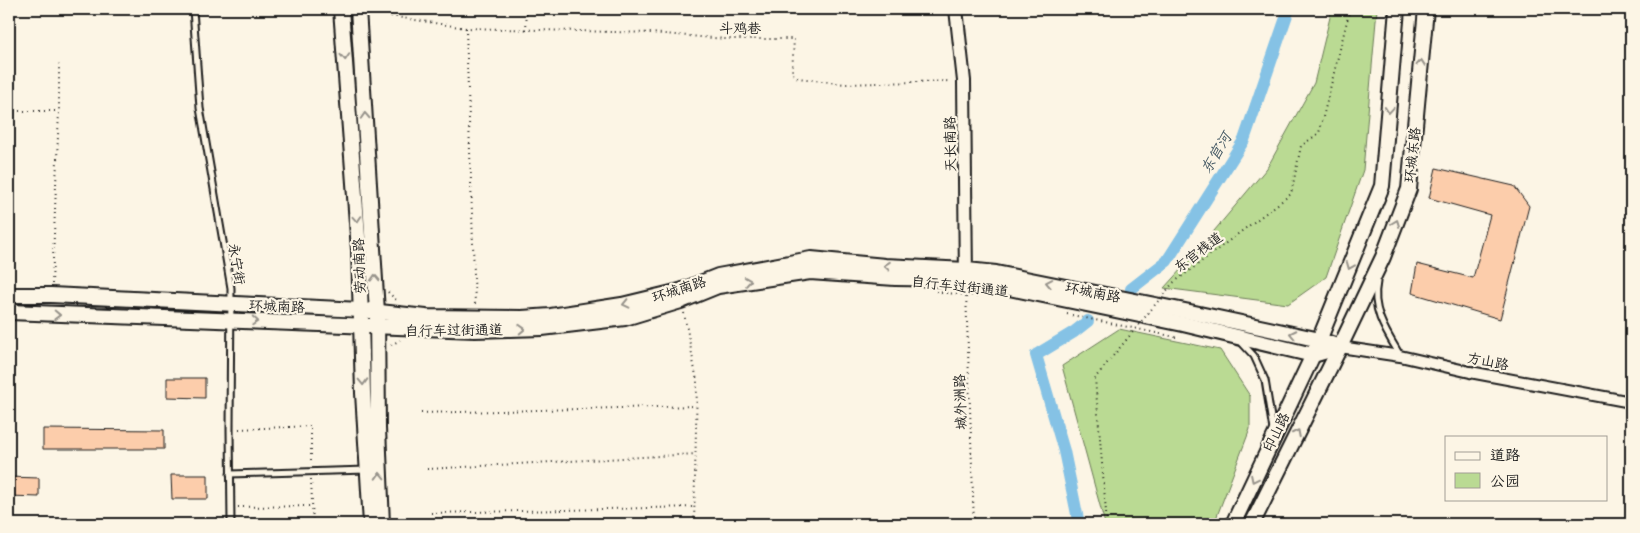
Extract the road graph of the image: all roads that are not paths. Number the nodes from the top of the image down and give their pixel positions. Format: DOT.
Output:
graph roads {
  1 [pos="193,9"];
  2 [pos="341,9"];
  3 [pos="956,9"];
  4 [pos="1397,9"];
  5 [pos="1426,9"];
  6 [pos="358,10"];
  7 [pos="1382,257"];
  8 [pos="966,274"];
  9 [pos="9,295"];
  10 [pos="230,304"];
  11 [pos="361,310"];
  12 [pos="9,312"];
  13 [pos="377,312"];
  14 [pos="230,320"];
  15 [pos="361,326"];
  16 [pos="377,327"];
  17 [pos="1236,336"];
  18 [pos="1320,340"];
  19 [pos="1340,347"];
  20 [pos="1313,355"];
  21 [pos="1400,356"];
  22 [pos="1631,399"];
  23 [pos="1274,437"];
  24 [pos="369,470"];
  25 [pos="230,474"];
  26 [pos="231,524"];
  27 [pos="371,524"];
  28 [pos="382,524"];
  29 [pos="1233,524"];
  30 [pos="1252,524"];
  1 -- 10 [label="lane, 永宁街"];
  2 -- 11 [label="main road, 劳动南路, one-way"];
  3 -- 8 [label="street, 天长南路"];
  4 -- 18 [label="main road, 环城东路, one-way"];
  7 -- 5 [label="main road, 环城东路, one-way"];
  13 -- 6 [label="main road, 劳动南路, one-way"];
  7 -- 19 [label="main road, 环城东路"];
  7 -- 21 [label="lane"];
  8 -- 13 [label="main road, 环城南路, one-way"];
  16 -- 8 [label="main road, one-way"];
  8 -- 17 [label="main road"];
  18 -- 8 [label="main road, 环城南路, one-way"];
  9 -- 10 [label="main road, 环城南路"];
  10 -- 11 [label="main road, 环城南路"];
  10 -- 14 [label="lane, 永宁街"];
  11 -- 13 [label="main road, 环城南路"];
  11 -- 15 [label="main road, 劳动南路"];
  12 -- 14 [label="main road, one-way"];
  13 -- 16 [label="main road, 劳动南路"];
  14 -- 15 [label="main road, one-way"];
  14 -- 25 [label="lane, 永宁街"];
  15 -- 16 [label="main road"];
  15 -- 24 [label="main road, 劳动南路, one-way"];
  28 -- 16 [label="main road, 劳动南路, one-way"];
  17 -- 20 [label="main road"];
  17 -- 23 [label="lane"];
  18 -- 19 [label="main road, 环城南路"];
  18 -- 20 [label="main road, 印山路"];
  19 -- 20 [label="main road"];
  19 -- 21 [label="street, 方山路"];
  30 -- 19 [label="main road, 印山路, one-way"];
  20 -- 23 [label="main road, 印山路"];
  21 -- 22 [label="street, 方山路"];
  23 -- 29 [label="main road, 印山路, one-way"];
  24 -- 25 [label="lane"];
  24 -- 27 [label="main road, 劳动南路"];
  25 -- 26 [label="lane, 永宁街"];
}
